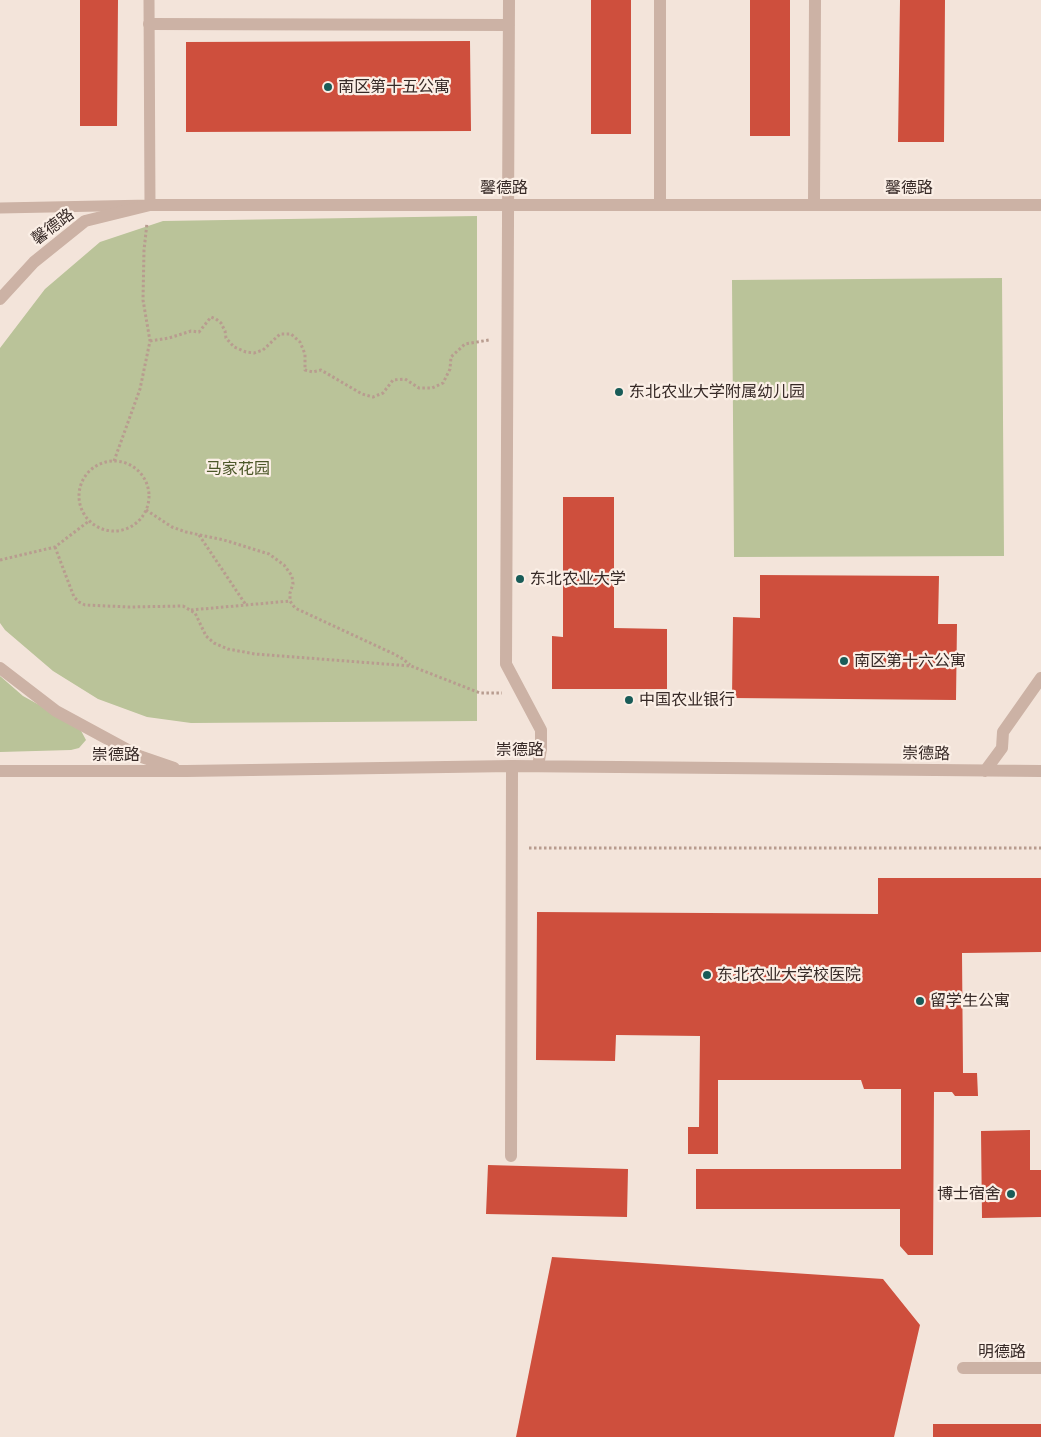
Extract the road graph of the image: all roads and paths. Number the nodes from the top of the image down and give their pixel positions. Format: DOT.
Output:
graph roads {
  1 [pos="149,0"];
  2 [pos="509,0"];
  3 [pos="660,0"];
  4 [pos="815,0"];
  5 [pos="149,24"];
  6 [pos="509,25"];
  7 [pos="508,204"];
  8 [pos="660,204"];
  9 [pos="814,204"];
  10 [pos="1041,205"];
  11 [pos="150,206"];
  12 [pos="0,208"];
  13 [pos="0,299"];
  14 [pos="507,337"];
  15 [pos="150,341"];
  16 [pos="114,461"];
  17 [pos="146,510"];
  18 [pos="89,521"];
  19 [pos="199,534"];
  20 [pos="55,546"];
  21 [pos="0,560"];
  22 [pos="290,601"];
  23 [pos="246,605"];
  24 [pos="191,610"];
  25 [pos="411,666"];
  26 [pos="0,668"];
  27 [pos="1041,678"];
  28 [pos="522,693"];
  29 [pos="512,766"];
  30 [pos="538,766"];
  31 [pos="0,771"];
  32 [pos="186,771"];
  33 [pos="985,771"];
  34 [pos="1041,771"];
  35 [pos="513,848"];
  36 [pos="1041,848"];
  37 [pos="511,1156"];
  38 [pos="963,1368"];
  39 [pos="1041,1368"];
  1 -- 5 [label="lane"];
  2 -- 6 [label="street"];
  3 -- 8 [label="street"];
  4 -- 9 [label="street"];
  5 -- 6 [label="street"];
  5 -- 11 [label="lane"];
  6 -- 7 [label="street"];
  7 -- 8 [label="street, 馨德路"];
  7 -- 11 [label="street, 馨德路"];
  7 -- 14 [label="street"];
  8 -- 9 [label="street, 馨德路"];
  9 -- 10 [label="street, 馨德路"];
  11 -- 12 [label="lane"];
  11 -- 13 [label="street, 馨德路"];
  11 -- 15 [label="path"];
  14 -- 15 [label="path"];
  14 -- 28 [label="street"];
  15 -- 16 [label="path"];
  16 -- 17 [label="path"];
  16 -- 18 [label="path"];
  17 -- 18 [label="path"];
  17 -- 19 [label="path"];
  18 -- 20 [label="path"];
  19 -- 22 [label="path"];
  19 -- 23 [label="path"];
  20 -- 21 [label="path"];
  20 -- 24 [label="path"];
  22 -- 23 [label="path"];
  22 -- 25 [label="path"];
  23 -- 24 [label="path"];
  24 -- 25 [label="path"];
  25 -- 28 [label="path"];
  26 -- 32 [label="street"];
  27 -- 33 [label="street"];
  28 -- 30 [label="street"];
  29 -- 30 [label="street, 崇德路"];
  29 -- 32 [label="street, 崇德路"];
  29 -- 35 [label="street"];
  30 -- 33 [label="street, 崇德路"];
  31 -- 32 [label="street, 崇德路"];
  33 -- 34 [label="street, 崇德路"];
  35 -- 36 [label="path"];
  35 -- 37 [label="street"];
  38 -- 39 [label="street, 明德路"];
}
